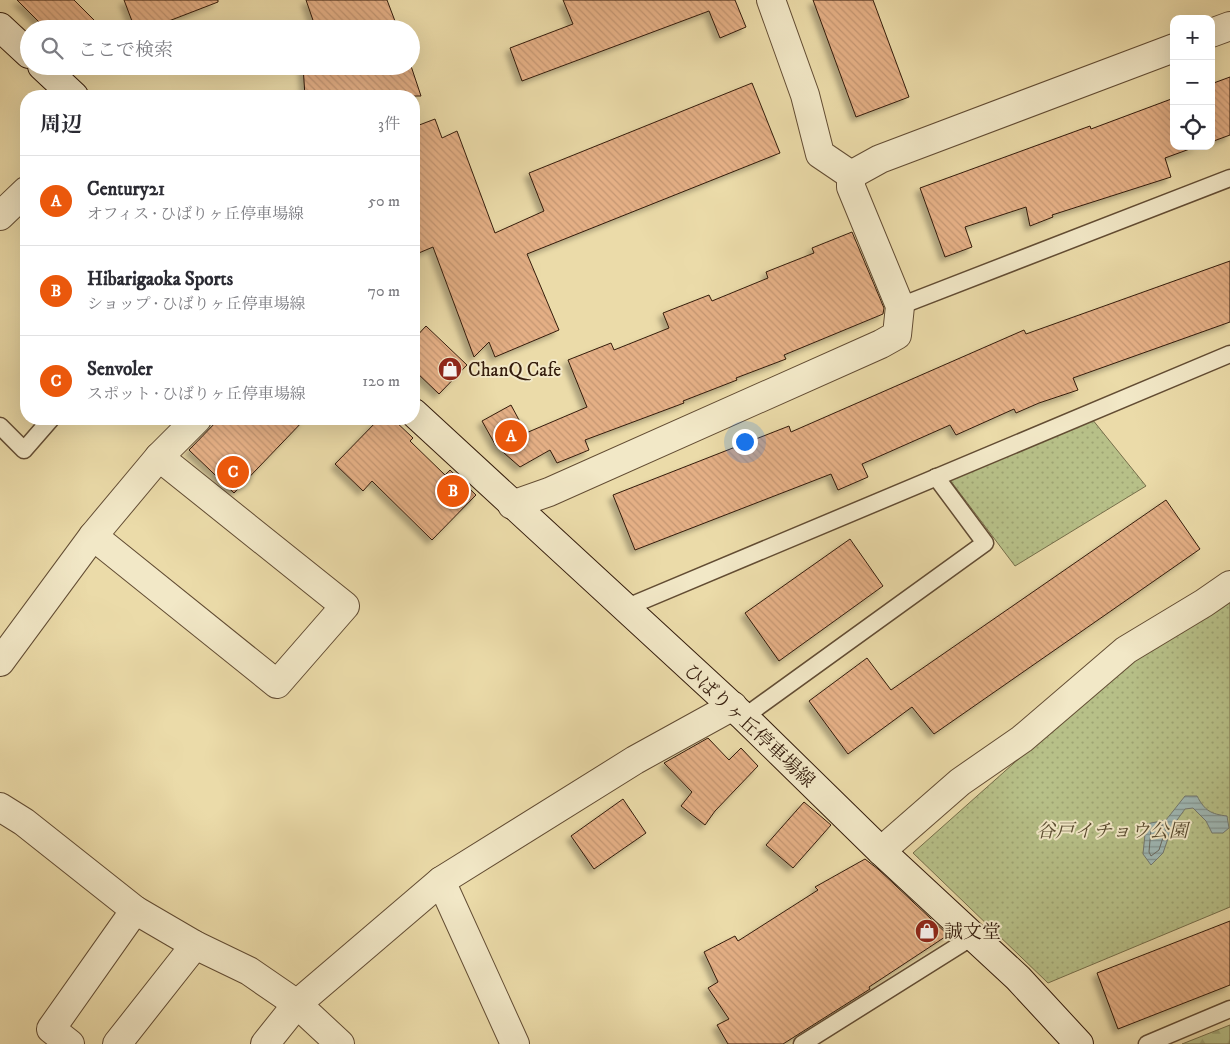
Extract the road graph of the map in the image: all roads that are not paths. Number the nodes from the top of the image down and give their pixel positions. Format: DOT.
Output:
graph roads {
  1 [pos="771,0"];
  2 [pos="1230,26"];
  3 [pos="0,27"];
  4 [pos="1215,32"];
  5 [pos="20,46"];
  6 [pos="1170,50"];
  7 [pos="52,75"];
  8 [pos="68,90"];
  9 [pos="851,175"];
  10 [pos="1230,178"];
  11 [pos="20,197"];
  12 [pos="0,216"];
  13 [pos="900,306"];
  14 [pos="1230,354"];
  15 [pos="420,419"];
  16 [pos="46,425"];
  17 [pos="191,425"];
  18 [pos="0,426"];
  19 [pos="159,457"];
  20 [pos="936,476"];
  21 [pos="512,505"];
  22 [pos="93,536"];
  23 [pos="1230,585"];
  24 [pos="625,608"];
  25 [pos="0,662"];
  26 [pos="738,711"];
  27 [pos="0,807"];
  28 [pos="881,851"];
  29 [pos="441,881"];
  30 [pos="135,910"];
  31 [pos="974,936"];
  32 [pos="195,945"];
  33 [pos="296,1004"];
  34 [pos="1230,1009"];
  35 [pos="70,1044"];
  36 [pos="117,1044"];
  37 [pos="265,1044"];
  38 [pos="340,1044"];
  39 [pos="515,1044"];
  40 [pos="802,1044"];
  41 [pos="1079,1044"];
  42 [pos="1147,1044"];
  1 -- 9 [label="street"];
  2 -- 4 [label="street"];
  3 -- 5 [label="street"];
  6 -- 9 [label="street"];
  7 -- 8 [label="street"];
  9 -- 13 [label="street"];
  10 -- 13 [label="lane"];
  11 -- 12 [label="street"];
  13 -- 21 [label="street"];
  14 -- 20 [label="lane"];
  15 -- 21 [label="street, ひばりヶ丘停車場線"];
  16 -- 18 [label="lane"];
  17 -- 19 [label="street"];
  19 -- 22 [label="street"];
  19 -- 22 [label="street"];
  20 -- 24 [label="lane"];
  20 -- 26 [label="lane"];
  21 -- 24 [label="street, ひばりヶ丘停車場線"];
  22 -- 25 [label="street"];
  23 -- 28 [label="street"];
  24 -- 26 [label="street, ひばりヶ丘停車場線"];
  26 -- 28 [label="street, ひばりヶ丘停車場線"];
  26 -- 29 [label="street"];
  27 -- 30 [label="street"];
  28 -- 31 [label="street, ひばりヶ丘停車場線"];
  29 -- 33 [label="street"];
  29 -- 39 [label="street"];
  30 -- 32 [label="street"];
  30 -- 35 [label="street"];
  31 -- 40 [label="lane"];
  31 -- 41 [label="street, ひばりヶ丘停車場線"];
  32 -- 33 [label="street"];
  32 -- 36 [label="street"];
  33 -- 37 [label="street"];
  33 -- 38 [label="street"];
  34 -- 42 [label="lane"];
}
